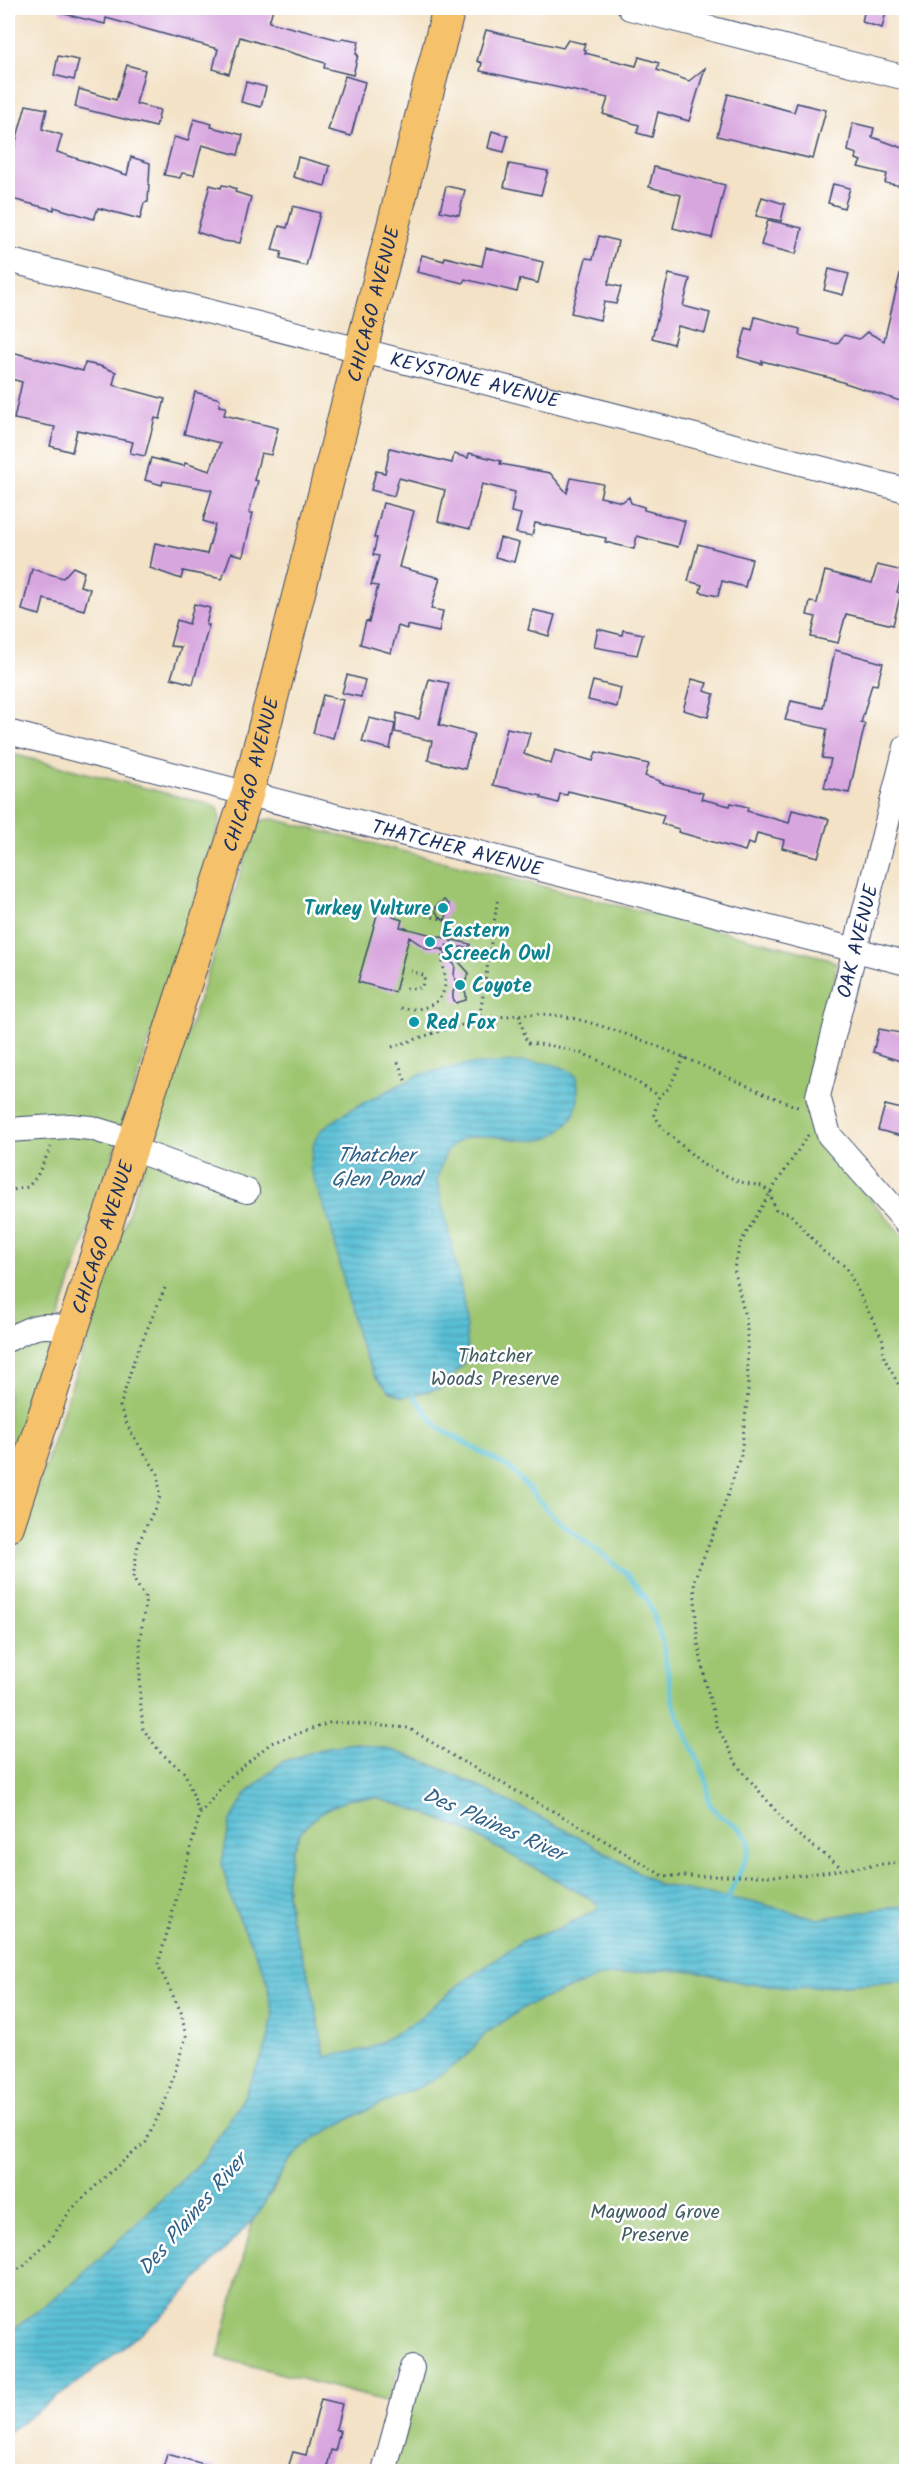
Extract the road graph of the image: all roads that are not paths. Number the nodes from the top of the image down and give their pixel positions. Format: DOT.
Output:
graph roads {
  1 [pos="448,8"];
  2 [pos="630,8"];
  3 [pos="906,78"];
  4 [pos="8,260"];
  5 [pos="361,350"];
  6 [pos="906,490"];
  7 [pos="8,732"];
  8 [pos="906,747"];
  9 [pos="247,795"];
  10 [pos="855,949"];
  11 [pos="906,963"];
  12 [pos="8,1130"];
  13 [pos="132,1145"];
  14 [pos="247,1191"];
  15 [pos="906,1222"];
  16 [pos="72,1328"];
  17 [pos="9,1339"];
  18 [pos="8,1526"];
  19 [pos="412,2368"];
  20 [pos="384,2472"];
  1 -- 5 [label="main road, CHICAGO AVENUE"];
  2 -- 3 [label="street"];
  4 -- 5 [label="street, KEYSTONE AVENUE"];
  5 -- 6 [label="street, KEYSTONE AVENUE"];
  5 -- 9 [label="main road, CHICAGO AVENUE"];
  7 -- 9 [label="street, THATCHER AVENUE"];
  8 -- 10 [label="street, OAK AVENUE"];
  9 -- 10 [label="street, THATCHER AVENUE"];
  9 -- 13 [label="main road, CHICAGO AVENUE"];
  10 -- 11 [label="street, THATCHER AVENUE"];
  10 -- 15 [label="street, OAK AVENUE"];
  12 -- 13 [label="street"];
  13 -- 14 [label="street"];
  13 -- 16 [label="main road, CHICAGO AVENUE"];
  16 -- 17 [label="street"];
  16 -- 18 [label="main road, CHICAGO AVENUE"];
  19 -- 20 [label="street"];
}
